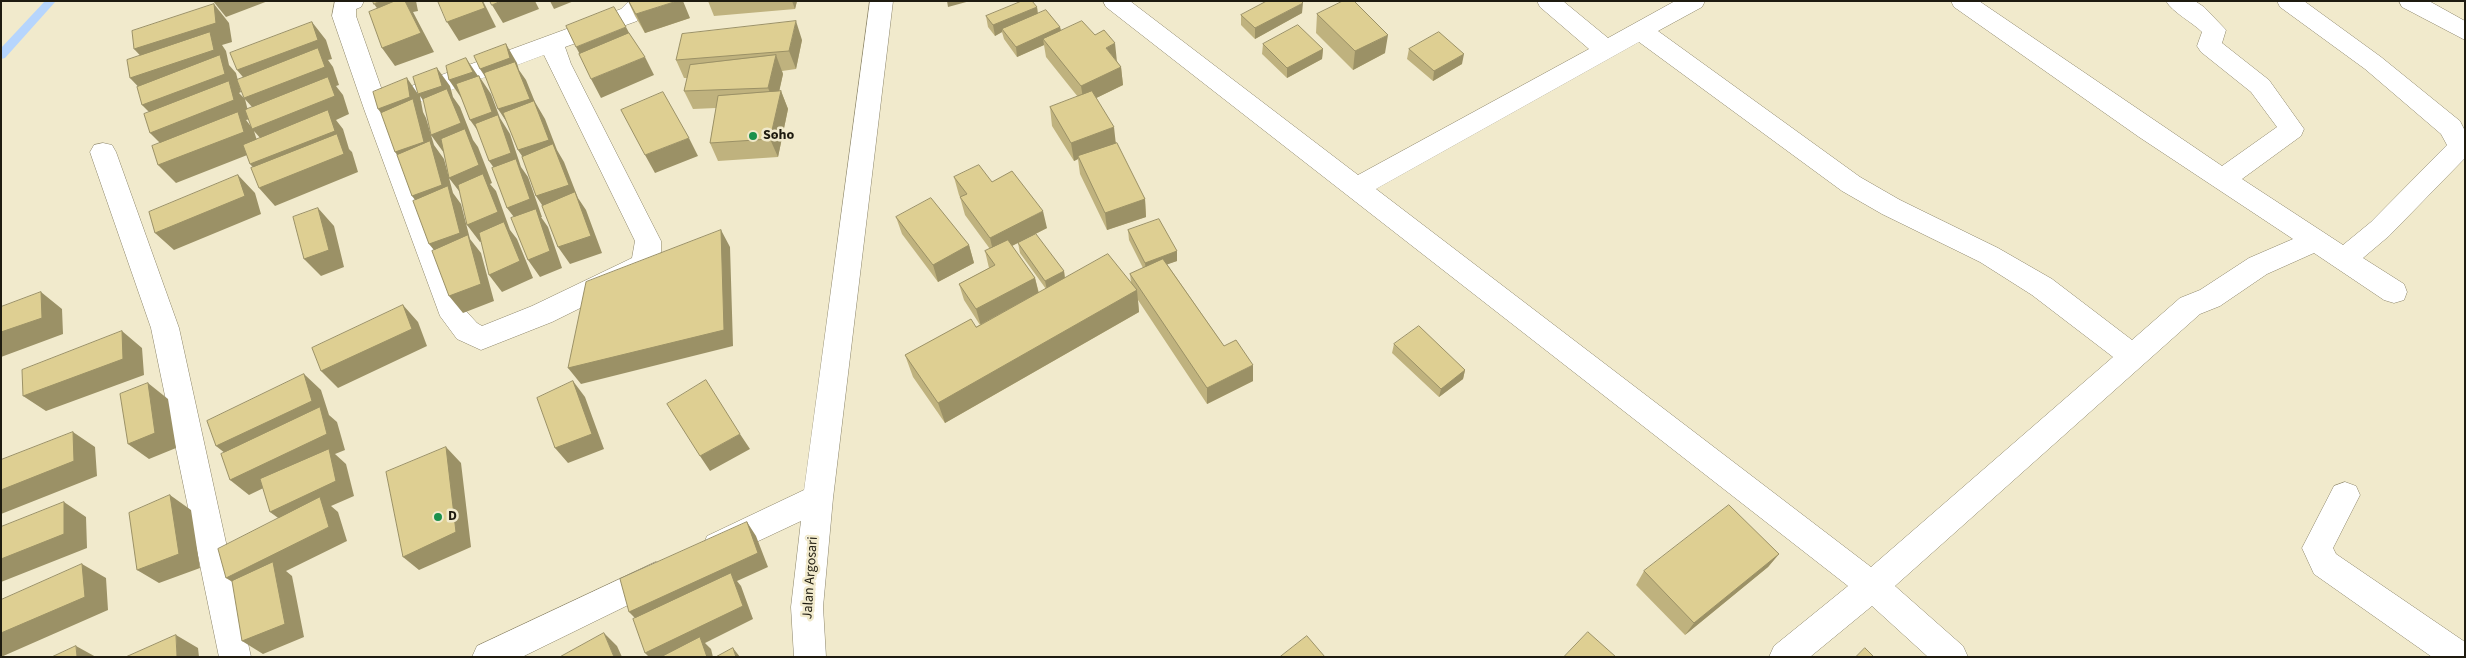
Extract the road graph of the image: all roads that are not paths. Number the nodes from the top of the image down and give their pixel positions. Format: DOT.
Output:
graph roads {
  1 [pos="353,1"];
  2 [pos="643,1"];
  3 [pos="882,1"];
  4 [pos="1114,1"];
  5 [pos="1548,1"];
  6 [pos="1694,1"];
  7 [pos="1962,1"];
  8 [pos="2177,1"];
  9 [pos="2288,1"];
  10 [pos="2410,1"];
  11 [pos="1641,32"];
  12 [pos="2465,32"];
  13 [pos="552,43"];
  14 [pos="1606,51"];
  15 [pos="376,109"];
  16 [pos="102,152"];
  17 [pos="2224,178"];
  18 [pos="1357,188"];
  19 [pos="2316,241"];
  20 [pos="2344,259"];
  21 [pos="2394,292"];
  22 [pos="2133,356"];
  23 [pos="2345,496"];
  24 [pos="818,498"];
  25 [pos="1872,586"];
  26 [pos="236,657"];
  27 [pos="488,657"];
  28 [pos="810,657"];
  29 [pos="1785,657"];
  30 [pos="1952,657"];
  31 [pos="2459,657"];
  1 -- 15 [label="street"];
  2 -- 13 [label="street"];
  3 -- 24 [label="street, Jalan Argosari"];
  4 -- 18 [label="street"];
  5 -- 14 [label="street"];
  6 -- 11 [label="street"];
  7 -- 17 [label="street"];
  8 -- 17 [label="street"];
  9 -- 20 [label="street"];
  10 -- 12 [label="street"];
  11 -- 14 [label="street"];
  11 -- 22 [label="street"];
  13 -- 15 [label="street"];
  13 -- 15 [label="street"];
  14 -- 18 [label="street"];
  16 -- 26 [label="street"];
  17 -- 19 [label="street"];
  18 -- 25 [label="street"];
  19 -- 20 [label="street"];
  19 -- 22 [label="street"];
  20 -- 21 [label="street"];
  22 -- 25 [label="street"];
  23 -- 31 [label="street"];
  24 -- 27 [label="street"];
  24 -- 28 [label="street, Jalan Argosari"];
  25 -- 29 [label="street"];
  25 -- 30 [label="street"];
}
